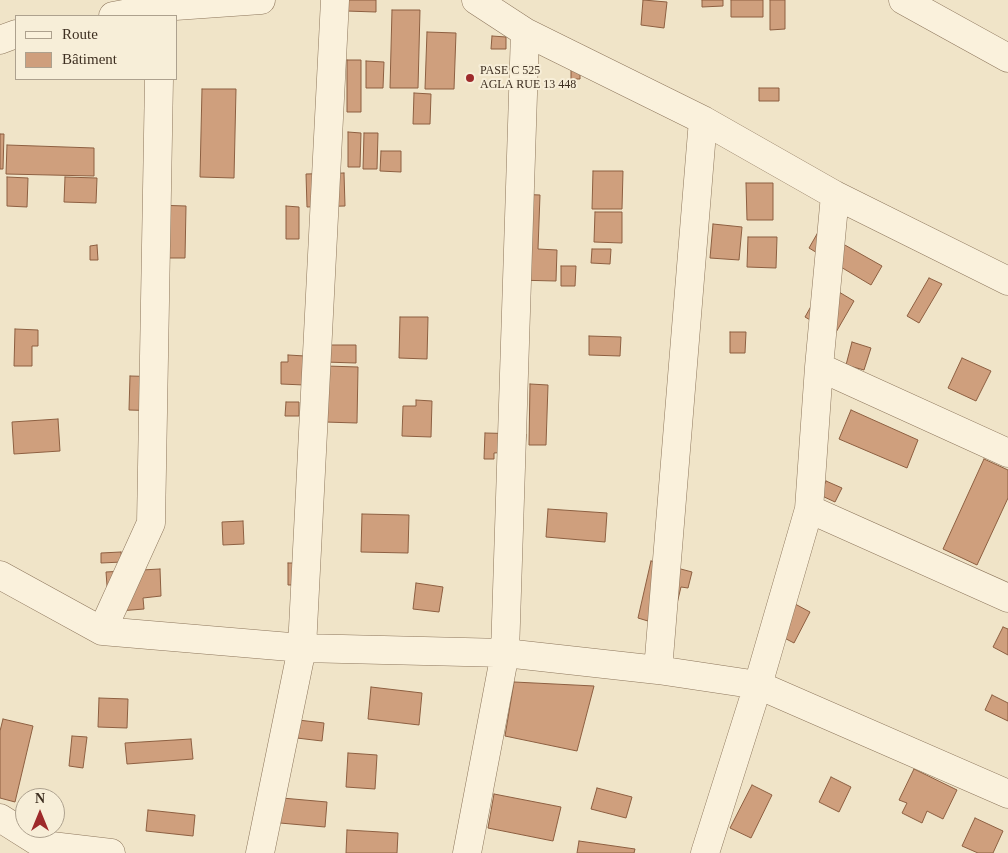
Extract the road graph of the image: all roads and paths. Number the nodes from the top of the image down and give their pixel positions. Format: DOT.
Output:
graph roads {
  1 [pos="261,0"];
  2 [pos="335,0"];
  3 [pos="476,0"];
  4 [pos="903,0"];
  5 [pos="160,12"];
  6 [pos="125,15"];
  7 [pos="525,32"];
  8 [pos="15,34"];
  9 [pos="0,40"];
  10 [pos="1004,48"];
  11 [pos="159,80"];
  12 [pos="703,120"];
  13 [pos="835,195"];
  14 [pos="1008,281"];
  15 [pos="819,367"];
  16 [pos="1008,453"];
  17 [pos="809,509"];
  18 [pos="0,575"];
  19 [pos="1008,598"];
  20 [pos="102,631"];
  21 [pos="302,648"];
  22 [pos="505,653"];
  23 [pos="658,670"];
  24 [pos="758,685"];
  25 [pos="1008,794"];
  26 [pos="0,818"];
  27 [pos="42,849"];
  28 [pos="111,853"];
  29 [pos="260,853"];
  30 [pos="467,853"];
  31 [pos="705,853"];
  1 -- 5 [label="street"];
  2 -- 21 [label="street"];
  3 -- 7 [label="street"];
  4 -- 10 [label="street"];
  5 -- 6 [label="street"];
  7 -- 12 [label="street"];
  7 -- 22 [label="street"];
  8 -- 9 [label="street"];
  11 -- 20 [label="street"];
  12 -- 13 [label="street"];
  12 -- 23 [label="street"];
  13 -- 14 [label="street"];
  13 -- 15 [label="street"];
  15 -- 16 [label="street"];
  15 -- 17 [label="street"];
  17 -- 19 [label="street"];
  17 -- 24 [label="street"];
  18 -- 20 [label="street"];
  20 -- 21 [label="street"];
  21 -- 22 [label="street"];
  21 -- 29 [label="street"];
  22 -- 23 [label="street"];
  22 -- 30 [label="street"];
  23 -- 24 [label="street"];
  24 -- 25 [label="street"];
  24 -- 31 [label="street"];
  26 -- 27 [label="street"];
  27 -- 28 [label="street"];
}
